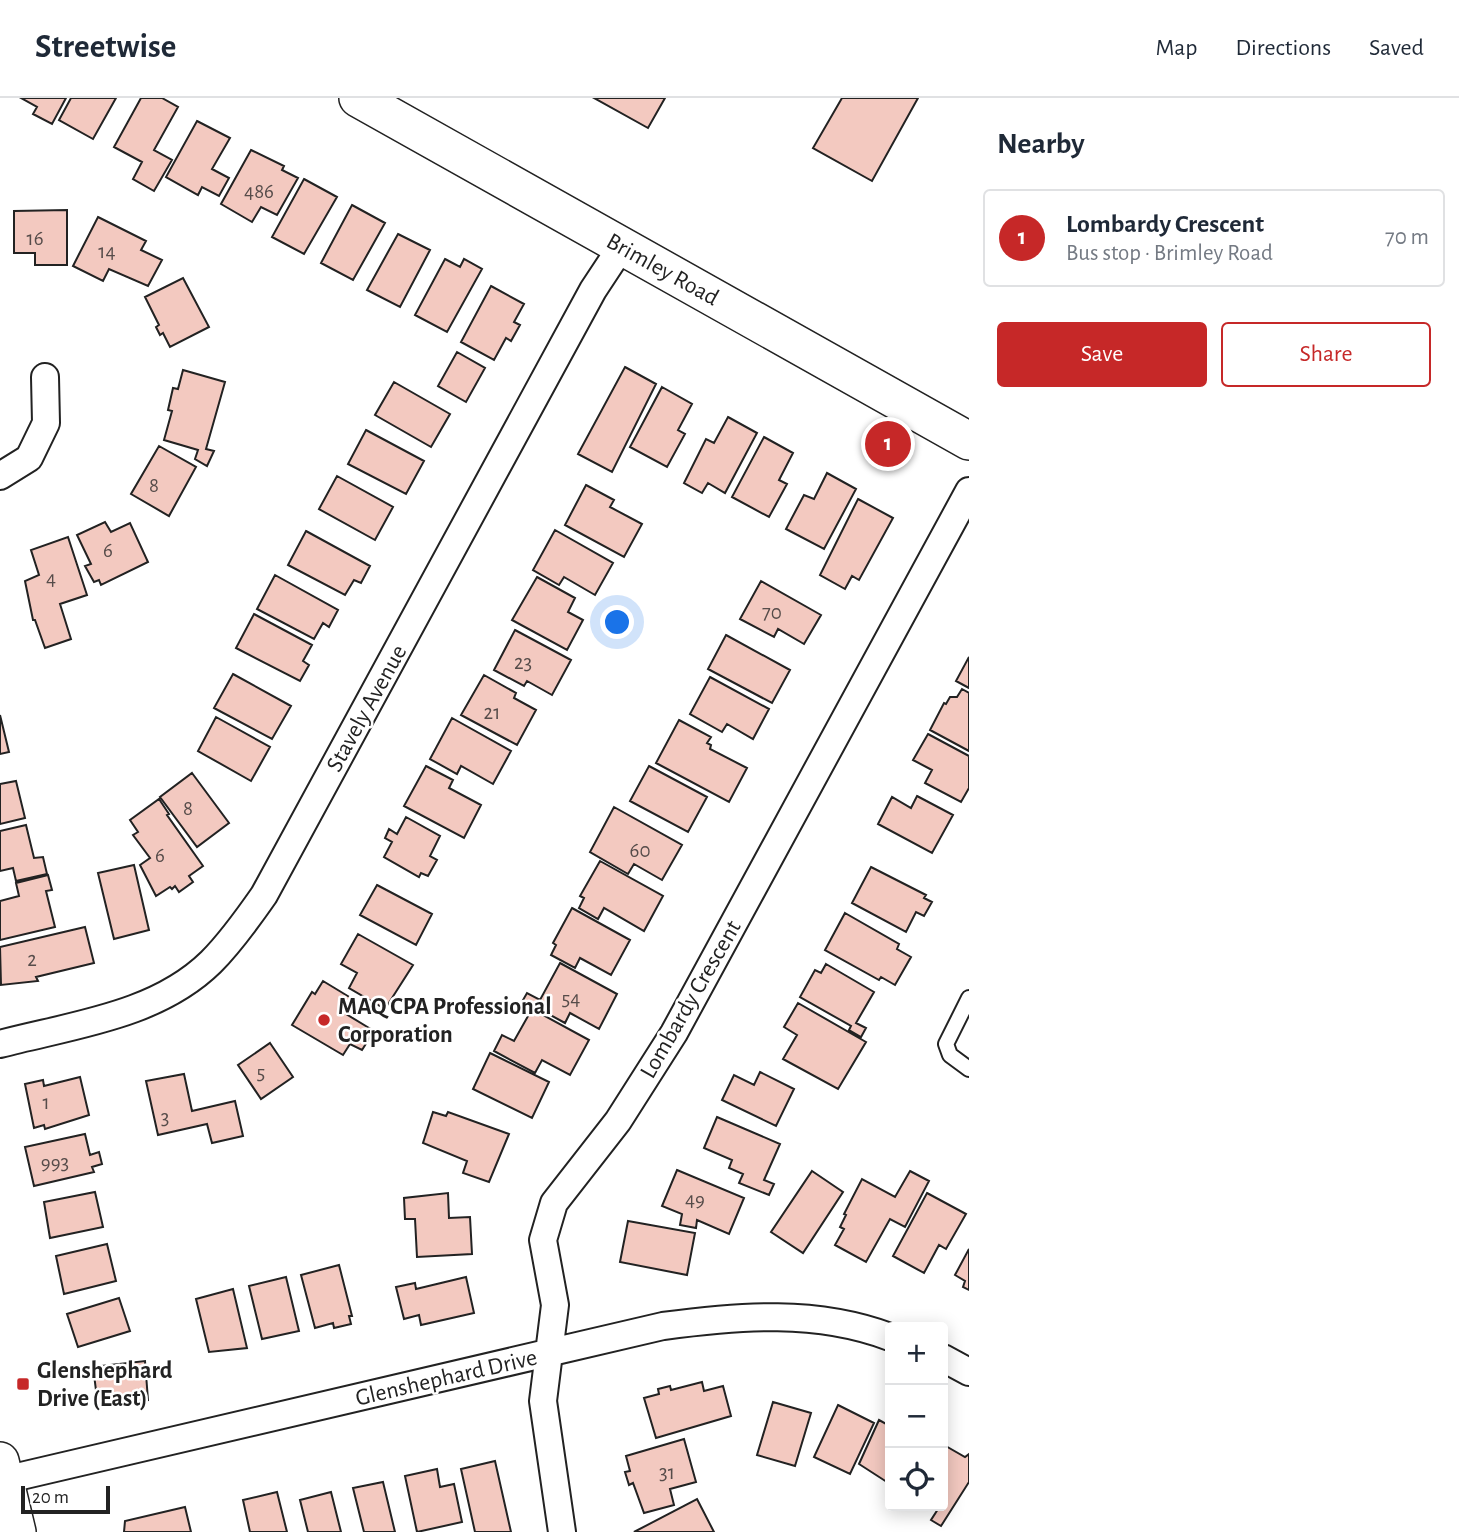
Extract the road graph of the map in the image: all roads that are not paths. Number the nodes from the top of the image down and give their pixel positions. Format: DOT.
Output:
graph roads {
  1 [pos="358,98"];
  2 [pos="621,246"];
  3 [pos="45,377"];
  4 [pos="969,441"];
  5 [pos="0,476"];
  6 [pos="969,492"];
  7 [pos="969,998"];
  8 [pos="0,1044"];
  9 [pos="969,1069"];
  10 [pos="885,1335"];
  11 [pos="549,1353"];
  12 [pos="948,1361"];
  13 [pos="969,1372"];
  14 [pos="2,1470"];
  15 [pos="17,1532"];
  16 [pos="562,1532"];
  1 -- 2 [label="main road, Brimley Road"];
  2 -- 4 [label="main road, Brimley Road"];
  2 -- 8 [label="street, Stavely Avenue"];
  3 -- 5 [label="street"];
  6 -- 11 [label="street, Lombardy Crescent"];
  7 -- 9 [label="lane"];
  10 -- 11 [label="street, Glenshephard Drive"];
  11 -- 14 [label="street, Glenshephard Drive"];
  11 -- 16 [label="street, Lombardy Crescent"];
  12 -- 13 [label="street"];
  14 -- 15 [label="main road"];
}
